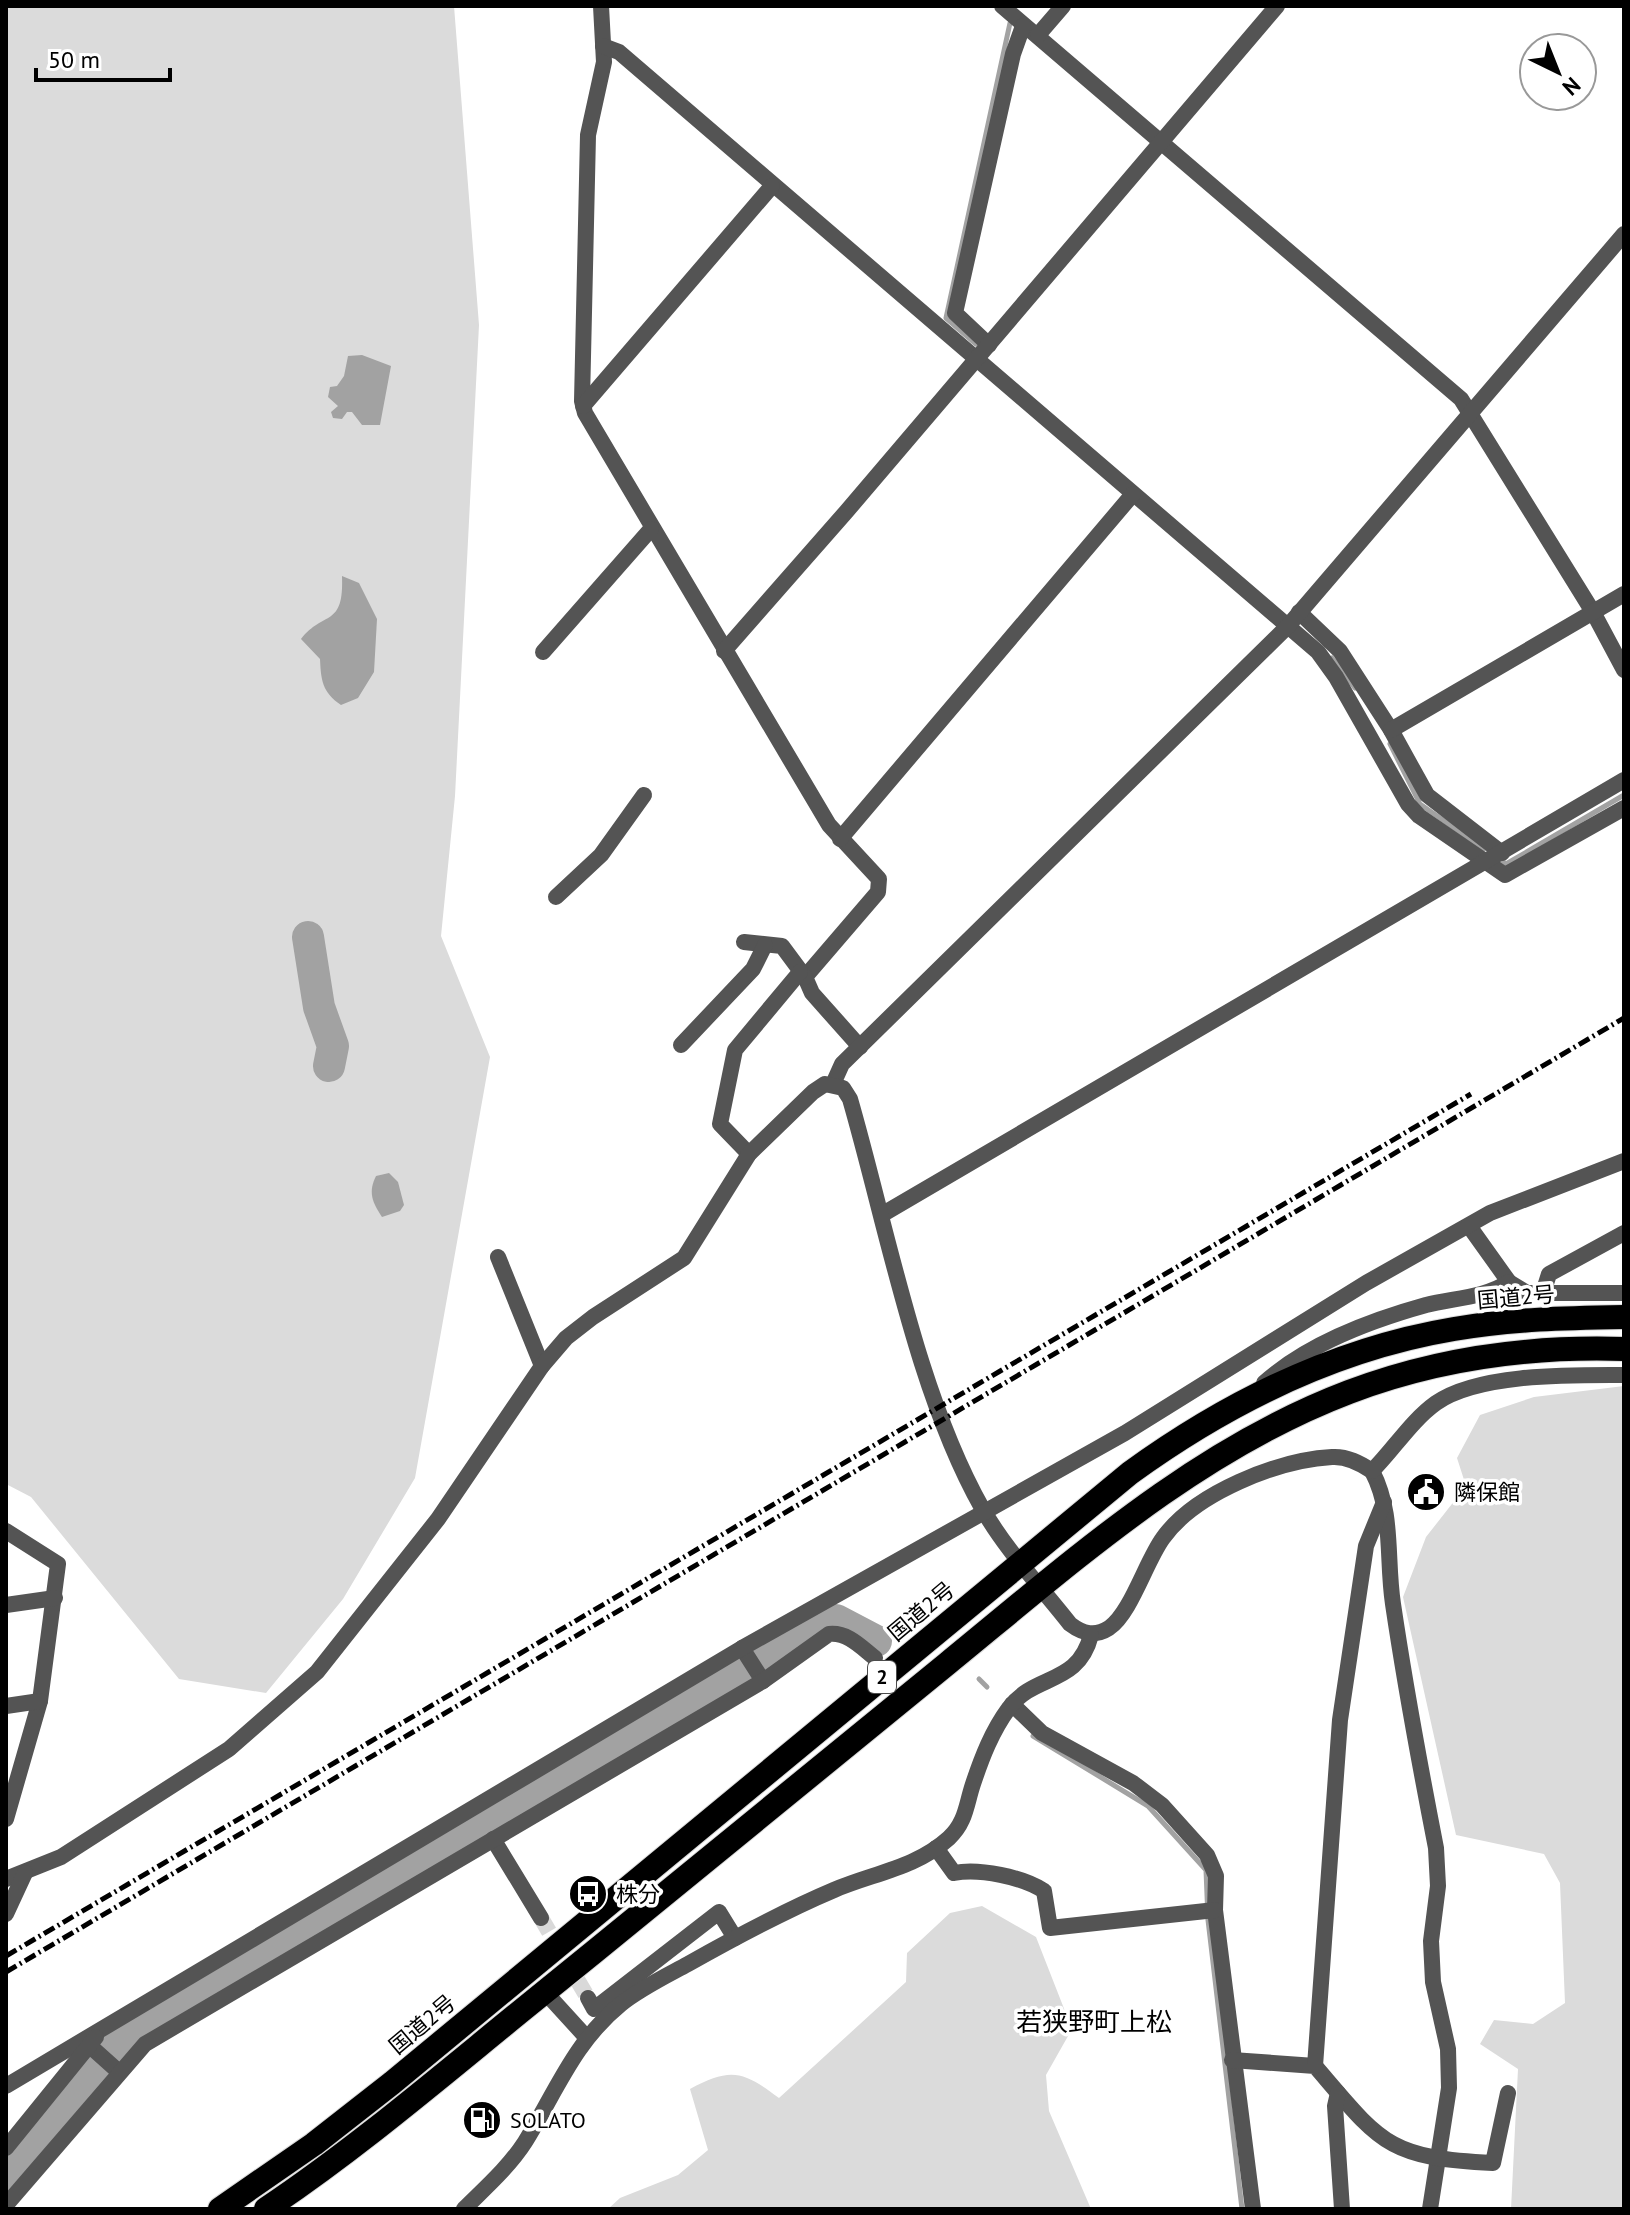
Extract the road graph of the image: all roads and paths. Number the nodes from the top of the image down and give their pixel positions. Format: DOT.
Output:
graph roads {
  1 [pos="601,6"];
  2 [pos="1002,6"];
  3 [pos="1063,6"];
  4 [pos="1277,6"];
  5 [pos="1031,30"];
  6 [pos="603,46"];
  7 [pos="1162,145"];
  8 [pos="772,186"];
  9 [pos="1624,234"];
  10 [pos="989,345"];
  11 [pos="976,360"];
  12 [pos="583,406"];
  13 [pos="1471,412"];
  14 [pos="1133,494"];
  15 [pos="651,529"];
  16 [pos="1624,594"];
  17 [pos="1299,612"];
  18 [pos="1593,612"];
  19 [pos="1288,626"];
  20 [pos="724,651"];
  21 [pos="543,652"];
  22 [pos="1624,670"];
  23 [pos="1391,730"];
  24 [pos="1624,780"];
  25 [pos="644,795"];
  26 [pos="1624,808"];
  27 [pos="840,839"];
  28 [pos="1502,853"];
  29 [pos="1483,863"];
  30 [pos="556,897"];
  31 [pos="744,942"];
  32 [pos="765,945"];
  33 [pos="802,974"];
  34 [pos="681,1045"];
  35 [pos="860,1047"];
  36 [pos="833,1084"];
  37 [pos="749,1154"];
  38 [pos="1624,1161"];
  39 [pos="883,1214"];
  40 [pos="1469,1226"];
  41 [pos="1624,1233"];
  42 [pos="498,1257"];
  43 [pos="1509,1282"];
  44 [pos="1543,1293"];
  45 [pos="1624,1293"];
  46 [pos="1624,1317"];
  47 [pos="1624,1349"];
  48 [pos="542,1366"];
  49 [pos="1624,1375"];
  50 [pos="1251,1395"];
  51 [pos="1372,1471"];
  52 [pos="1384,1502"];
  53 [pos="984,1512"];
  54 [pos="6,1531"];
  55 [pos="1021,1561"];
  56 [pos="1042,1587"];
  57 [pos="55,1598"];
  58 [pos="6,1605"];
  59 [pos="1091,1635"];
  60 [pos="744,1650"];
  61 [pos="875,1658"];
  62 [pos="762,1680"];
  63 [pos="40,1701"];
  64 [pos="1012,1704"];
  65 [pos="6,1706"];
  66 [pos="7,1812"];
  67 [pos="493,1839"];
  68 [pos="936,1848"];
  69 [pos="25,1873"];
  70 [pos="6,1879"];
  71 [pos="1209,1911"];
  72 [pos="6,1914"];
  73 [pos="541,1918"];
  74 [pos="735,1938"];
  75 [pos="545,1992"];
  76 [pos="588,1998"];
  77 [pos="102,2030"];
  78 [pos="586,2037"];
  79 [pos="90,2046"];
  80 [pos="1232,2060"];
  81 [pos="1315,2066"];
  82 [pos="119,2072"];
  83 [pos="6,2086"];
  84 [pos="1338,2093"];
  85 [pos="1508,2093"];
  86 [pos="6,2148"];
  87 [pos="1437,2161"];
  88 [pos="6,2205"];
  89 [pos="220,2209"];
  90 [pos="266,2209"];
  91 [pos="464,2209"];
  92 [pos="1253,2209"];
  93 [pos="1342,2209"];
  94 [pos="1430,2209"];
  1 -- 6 [label="street"];
  2 -- 5 [label="street"];
  3 -- 5 [label="street"];
  4 -- 7 [label="street"];
  5 -- 7 [label="street"];
  5 -- 10 [label="street"];
  6 -- 8 [label="street"];
  6 -- 12 [label="street"];
  7 -- 10 [label="street"];
  7 -- 13 [label="street"];
  8 -- 11 [label="street"];
  8 -- 12 [label="street"];
  9 -- 13 [label="street"];
  10 -- 11 [label="street"];
  11 -- 14 [label="street"];
  11 -- 20 [label="street"];
  12 -- 15 [label="street"];
  13 -- 17 [label="street"];
  13 -- 18 [label="street"];
  14 -- 19 [label="street"];
  14 -- 27 [label="street"];
  15 -- 20 [label="street"];
  15 -- 21 [label="street"];
  16 -- 18 [label="street"];
  17 -- 19 [label="street"];
  17 -- 23 [label="street"];
  18 -- 22 [label="street"];
  18 -- 23 [label="street"];
  19 -- 29 [label="street"];
  19 -- 35 [label="street"];
  20 -- 27 [label="street"];
  23 -- 28 [label="street"];
  24 -- 28 [label="street"];
  25 -- 30 [label="street"];
  26 -- 29 [label="street"];
  27 -- 33 [label="street"];
  28 -- 29 [label="street"];
  29 -- 39 [label="street"];
  31 -- 32 [label="street"];
  32 -- 33 [label="street"];
  32 -- 34 [label="street"];
  33 -- 35 [label="street"];
  33 -- 37 [label="street"];
  35 -- 36 [label="street"];
  36 -- 37 [label="street"];
  36 -- 39 [label="street"];
  37 -- 48 [label="street"];
  38 -- 40 [label="street"];
  39 -- 53 [label="street"];
  40 -- 43 [label="street"];
  40 -- 53 [label="street"];
  41 -- 44 [label="street"];
  42 -- 48 [label="street"];
  43 -- 44 [label="street"];
  43 -- 50 [label="street"];
  44 -- 45 [label="street"];
  46 -- 50 [label="highway, 国道2号 / 2"];
  47 -- 56 [label="highway, 2"];
  48 -- 69 [label="street"];
  49 -- 51 [label="street"];
  50 -- 55 [label="highway, 国道2号 / 2"];
  51 -- 52 [label="street"];
  51 -- 59 [label="street"];
  52 -- 81 [label="street"];
  52 -- 87 [label="street"];
  53 -- 55 [label="street"];
  53 -- 60 [label="street"];
  54 -- 57 [label="street"];
  55 -- 56 [label="street"];
  55 -- 89 [label="highway, 国道2号 / 2"];
  56 -- 59 [label="street"];
  56 -- 75 [label="highway, 2"];
  57 -- 58 [label="street"];
  57 -- 63 [label="street"];
  59 -- 64 [label="street"];
  60 -- 62 [label="street"];
  60 -- 77 [label="street"];
  61 -- 62 [label="street"];
  62 -- 67 [label="street"];
  63 -- 65 [label="street"];
  63 -- 66 [label="street"];
  64 -- 68 [label="street"];
  64 -- 71 [label="street"];
  67 -- 73 [label="street"];
  67 -- 82 [label="street"];
  68 -- 71 [label="street"];
  68 -- 74 [label="street"];
  69 -- 70 [label="street"];
  69 -- 72 [label="street"];
  71 -- 80 [label="street"];
  74 -- 76 [label="street"];
  74 -- 78 [label="street"];
  75 -- 78 [label="street"];
  75 -- 90 [label="highway, 2"];
  77 -- 79 [label="street"];
  77 -- 83 [label="street"];
  78 -- 91 [label="street"];
  79 -- 82 [label="street"];
  79 -- 86 [label="street"];
  80 -- 81 [label="street"];
  80 -- 92 [label="street"];
  81 -- 84 [label="street"];
  82 -- 88 [label="street"];
  84 -- 87 [label="street"];
  84 -- 93 [label="street"];
  85 -- 87 [label="street"];
  87 -- 94 [label="street"];
}
